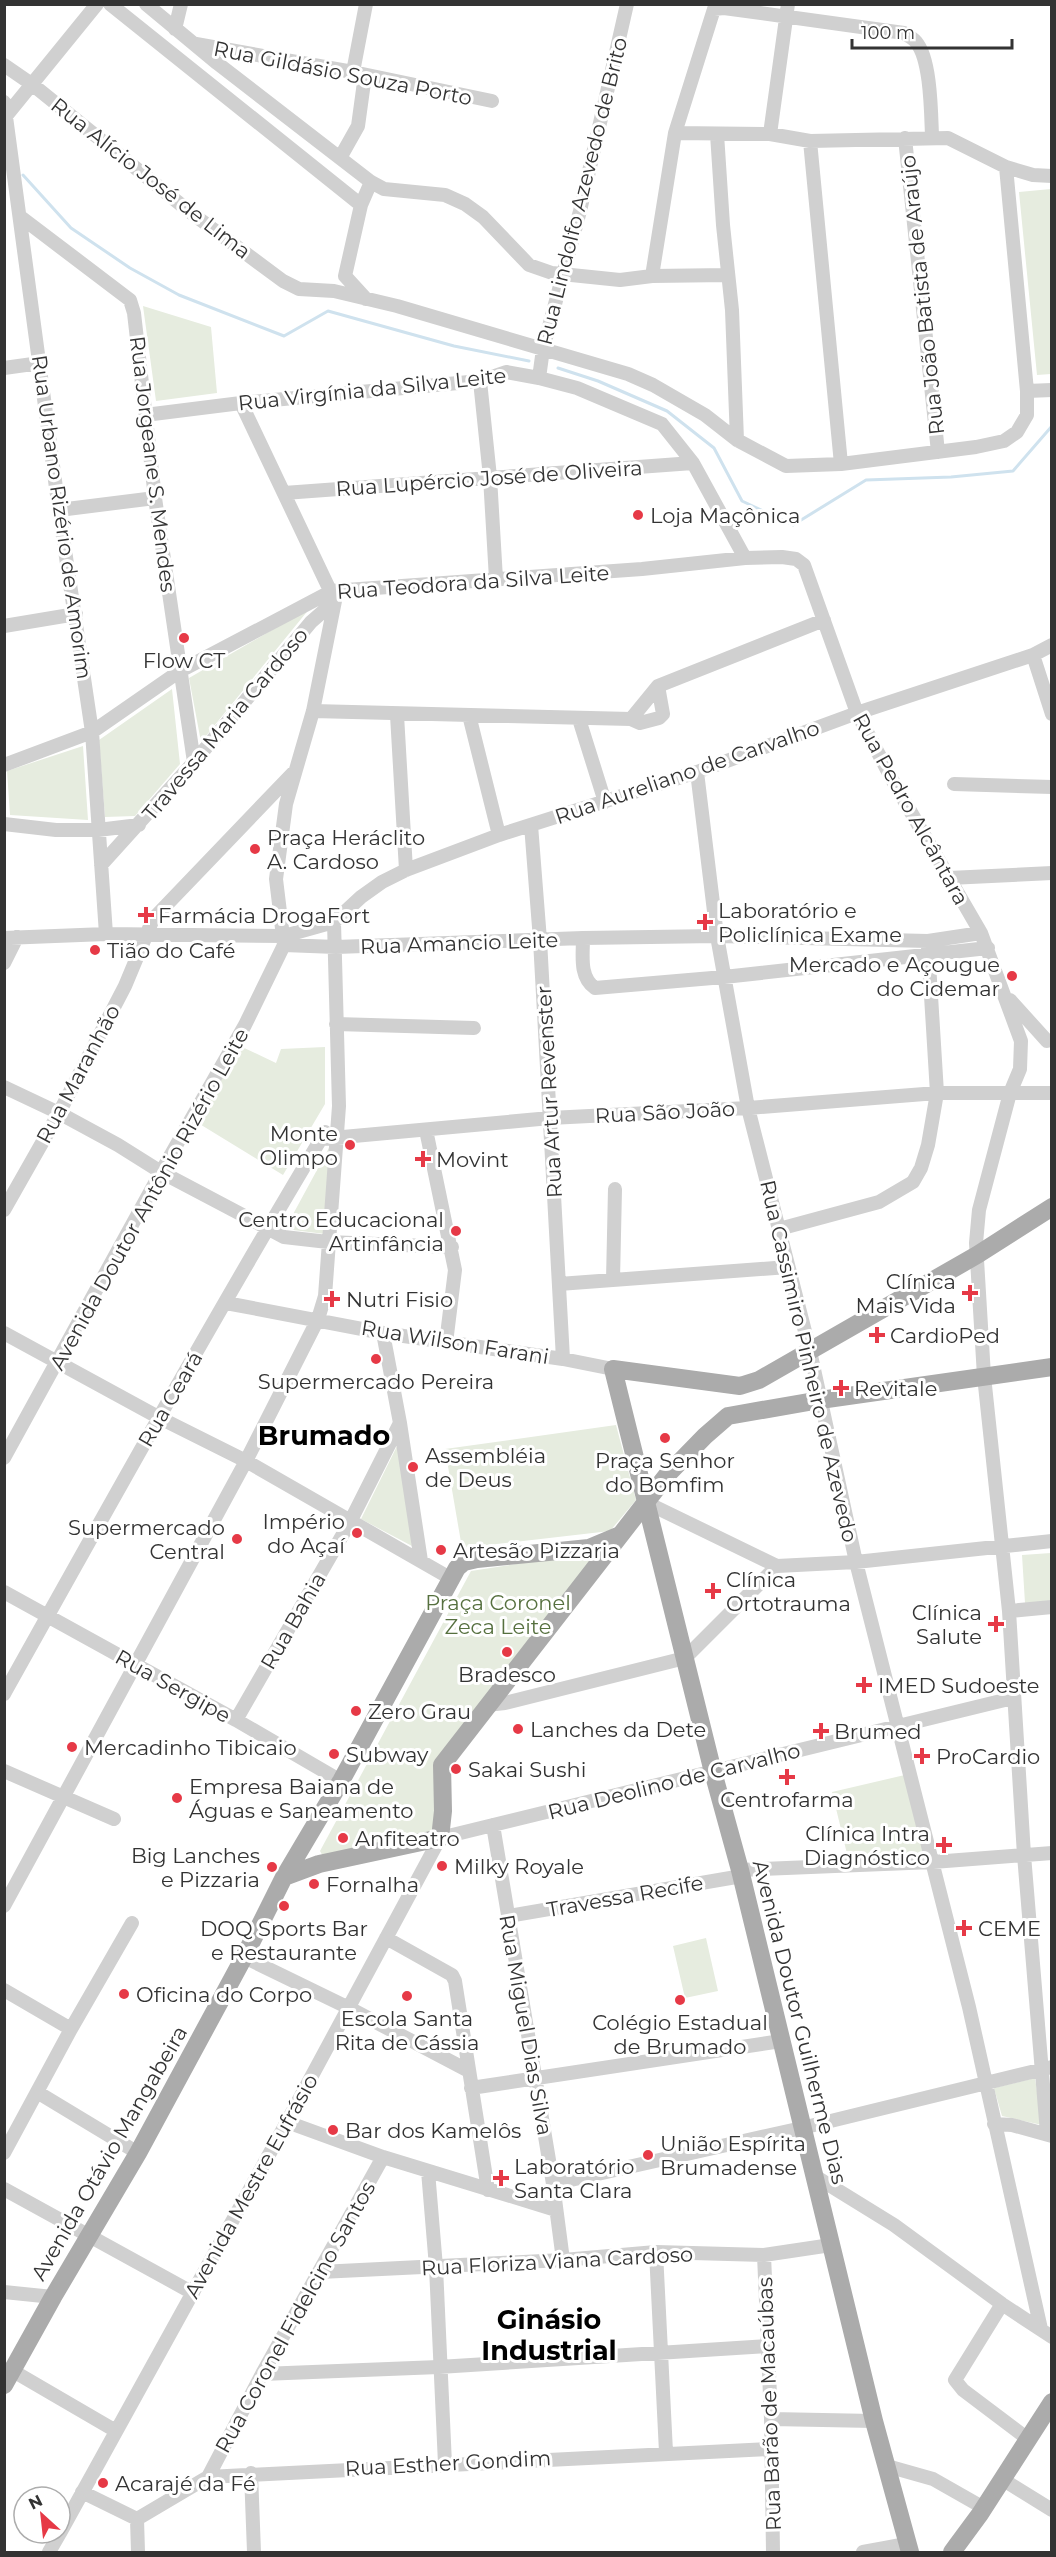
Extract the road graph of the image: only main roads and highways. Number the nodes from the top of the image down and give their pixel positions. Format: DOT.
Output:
graph roads {
  1 [pos="1052,1207"];
  2 [pos="1052,1367"];
  3 [pos="648,1373"];
  4 [pos="718,1383"];
  5 [pos="623,1408"];
  6 [pos="728,1416"];
  7 [pos="636,1466"];
  8 [pos="667,1475"];
  9 [pos="645,1502"];
  10 [pos="620,1535"];
  11 [pos="589,1548"];
  12 [pos="595,1568"];
  13 [pos="313,1828"];
  14 [pos="319,1864"];
  15 [pos="284,1877"];
  16 [pos="9,2378"];
  17 [pos="1052,2402"];
  18 [pos="982,2511"];
  19 [pos="908,2548"];
  20 [pos="952,2553"];
  21 [pos="963,2553"];
  1 -- 4 [label="main road"];
  2 -- 6 [label="main road"];
  3 -- 4 [label="main road"];
  3 -- 5 [label="main road"];
  3 -- 5 [label="main road"];
  4 -- 6 [label="main road"];
  5 -- 7 [label="main road"];
  6 -- 8 [label="main road"];
  7 -- 8 [label="main road"];
  7 -- 9 [label="main road"];
  8 -- 9 [label="main road"];
  9 -- 10 [label="main road"];
  9 -- 19 [label="main road, Avenida Doutor Guilherme Dias"];
  10 -- 11 [label="main road"];
  10 -- 12 [label="main road"];
  11 -- 12 [label="main road"];
  11 -- 13 [label="main road"];
  12 -- 14 [label="main road"];
  13 -- 14 [label="main road"];
  13 -- 15 [label="main road"];
  14 -- 15 [label="main road"];
  15 -- 16 [label="main road, Avenida Otávio Mangabeira"];
  17 -- 18 [label="main road"];
  18 -- 20 [label="main road"];
  18 -- 21 [label="main road"];
}
